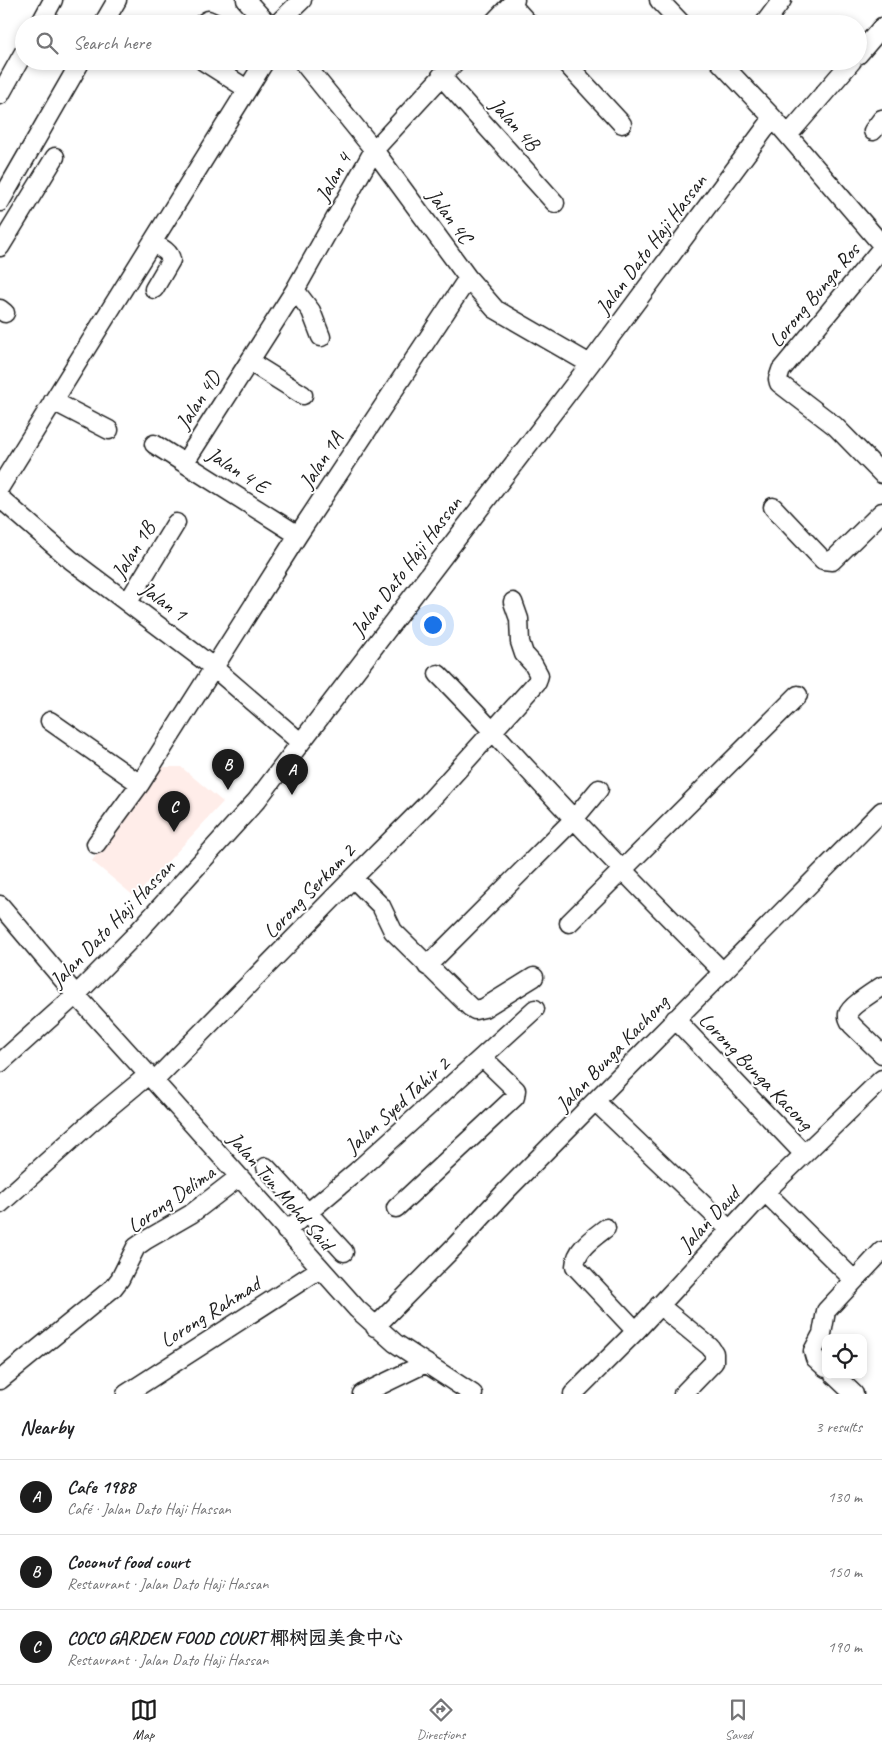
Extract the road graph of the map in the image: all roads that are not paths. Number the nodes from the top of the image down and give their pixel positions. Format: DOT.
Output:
graph roads {
  1 [pos="53,0"];
  2 [pos="117,0"];
  3 [pos="246,0"];
  4 [pos="302,0"];
  5 [pos="659,0"];
  6 [pos="782,0"];
  7 [pos="513,2"];
  8 [pos="45,15"];
  9 [pos="108,15"];
  10 [pos="260,15"];
  11 [pos="286,15"];
  12 [pos="501,15"];
  13 [pos="522,15"];
  14 [pos="673,15"];
  15 [pos="771,15"];
  16 [pos="882,27"];
  17 [pos="867,44"];
  18 [pos="15,68"];
  19 [pos="77,70"];
  20 [pos="222,70"];
  21 [pos="259,70"];
  22 [pos="309,70"];
  23 [pos="447,70"];
  24 [pos="572,70"];
  25 [pos="732,70"];
  26 [pos="844,70"];
  27 [pos="441,76"];
  28 [pos="247,89"];
  29 [pos="0,95"];
  30 [pos="773,118"];
  31 [pos="622,124"];
  32 [pos="789,134"];
  33 [pos="374,150"];
  34 [pos="55,157"];
  35 [pos="0,202"];
  36 [pos="555,203"];
  37 [pos="152,243"];
  38 [pos="0,247"];
  39 [pos="882,247"];
  40 [pos="468,278"];
  41 [pos="154,289"];
  42 [pos="295,290"];
  43 [pos="270,330"];
  44 [pos="321,337"];
  45 [pos="250,362"];
  46 [pos="590,364"];
  47 [pos="303,395"];
  48 [pos="53,401"];
  49 [pos="109,430"];
  50 [pos="154,444"];
  51 [pos="185,462"];
  52 [pos="882,474"];
  53 [pos="0,487"];
  54 [pos="0,498"];
  55 [pos="773,507"];
  56 [pos="882,512"];
  57 [pos="176,523"];
  58 [pos="298,535"];
  59 [pos="128,602"];
  60 [pos="513,602"];
  61 [pos="213,667"];
  62 [pos="438,674"];
  63 [pos="798,695"];
  64 [pos="50,721"];
  65 [pos="493,730"];
  66 [pos="300,742"];
  67 [pos="162,770"];
  68 [pos="140,784"];
  69 [pos="599,789"];
  70 [pos="882,811"];
  71 [pos="574,819"];
  72 [pos="116,824"];
  73 [pos="96,851"];
  74 [pos="623,869"];
  75 [pos="353,878"];
  76 [pos="0,905"];
  77 [pos="569,923"];
  78 [pos="428,966"];
  79 [pos="723,972"];
  80 [pos="534,977"];
  81 [pos="882,986"];
  82 [pos="76,995"];
  83 [pos="535,1009"];
  84 [pos="675,1019"];
  85 [pos="882,1054"];
  86 [pos="484,1058"];
  87 [pos="0,1063"];
  88 [pos="151,1078"];
  89 [pos="882,1079"];
  90 [pos="596,1102"];
  91 [pos="804,1154"];
  92 [pos="266,1167"];
  93 [pos="239,1177"];
  94 [pos="766,1192"];
  95 [pos="0,1204"];
  96 [pos="396,1208"];
  97 [pos="308,1213"];
  98 [pos="606,1228"];
  99 [pos="730,1230"];
  100 [pos="286,1231"];
  101 [pos="882,1251"];
  102 [pos="344,1252"];
  103 [pos="320,1269"];
  104 [pos="854,1280"];
  105 [pos="659,1306"];
  106 [pos="375,1327"];
  107 [pos="636,1331"];
  108 [pos="822,1334"];
  109 [pos="822,1334"];
  110 [pos="426,1363"];
  111 [pos="822,1364"];
  112 [pos="838,1379"];
  113 [pos="0,1380"];
  114 [pos="126,1394"];
  115 [pos="362,1394"];
  116 [pos="473,1394"];
  117 [pos="573,1394"];
  118 [pos="682,1394"];
  119 [pos="854,1394"];
  1 -- 8 [label="street"];
  2 -- 9 [label="street"];
  3 -- 10 [label="street"];
  4 -- 11 [label="street"];
  5 -- 14 [label="street"];
  6 -- 15 [label="street"];
  7 -- 12 [label="street"];
  7 -- 13 [label="street"];
  16 -- 17 [label="street"];
  18 -- 29 [label="street"];
  19 -- 35 [label="street"];
  20 -- 28 [label="street"];
  21 -- 28 [label="street"];
  22 -- 33 [label="street, Jalan 4C"];
  23 -- 27 [label="street, Jalan 4"];
  24 -- 31 [label="street"];
  25 -- 30 [label="street"];
  26 -- 32 [label="street"];
  27 -- 33 [label="street, Jalan 4"];
  27 -- 36 [label="street, Jalan 4B"];
  28 -- 37 [label="street"];
  30 -- 32 [label="street"];
  30 -- 46 [label="street, Jalan Dato Haji Hassan"];
  32 -- 39 [label="street"];
  33 -- 40 [label="street, Jalan 4C"];
  33 -- 42 [label="street, Jalan 4"];
  34 -- 38 [label="street"];
  37 -- 41 [label="street"];
  37 -- 48 [label="street"];
  39 -- 52 [label="street, Lorong Bunga Ros"];
  40 -- 46 [label="street, Jalan 4C"];
  40 -- 58 [label="street, Jalan 1A"];
  42 -- 43 [label="street, Jalan 4"];
  42 -- 44 [label="street"];
  43 -- 45 [label="street, Jalan 4D"];
  45 -- 47 [label="street, Jalan 4D"];
  45 -- 51 [label="street, Jalan 4D"];
  46 -- 66 [label="street, Jalan Dato Haji Hassan"];
  48 -- 49 [label="street"];
  48 -- 53 [label="street"];
  50 -- 51 [label="street, Jalan 4 E"];
  51 -- 58 [label="street, Jalan 4 E"];
  54 -- 59 [label="street, Jalan 1"];
  55 -- 56 [label="street"];
  57 -- 59 [label="street, Jalan 1B"];
  58 -- 61 [label="street, Jalan 1A"];
  59 -- 61 [label="street, Jalan 1"];
  60 -- 65 [label="street, Lorong Serkam 2"];
  61 -- 66 [label="street, Jalan 1"];
  61 -- 68 [label="street, Jalan 1A"];
  62 -- 65 [label="street"];
  63 -- 74 [label="street"];
  64 -- 68 [label="street"];
  65 -- 71 [label="street"];
  65 -- 75 [label="street, Lorong Serkam 2"];
  66 -- 82 [label="street, Jalan Dato Haji Hassan"];
  67 -- 72 [label="street"];
  68 -- 72 [label="street, Jalan 1A"];
  69 -- 71 [label="street"];
  70 -- 79 [label="street, Jalan Bunga Kachong"];
  71 -- 74 [label="street"];
  71 -- 78 [label="street"];
  72 -- 73 [label="street"];
  74 -- 77 [label="street"];
  74 -- 79 [label="street"];
  75 -- 78 [label="street"];
  75 -- 88 [label="street, Lorong Serkam 2"];
  76 -- 82 [label="street, Jalan Tun Mohd Said"];
  78 -- 80 [label="street"];
  79 -- 84 [label="street, Jalan Bunga Kachong"];
  81 -- 85 [label="street"];
  82 -- 87 [label="street, Jalan Dato Haji Hassan"];
  82 -- 88 [label="street, Jalan Tun Mohd Said"];
  83 -- 86 [label="street, Jalan Syed Tahir 2"];
  84 -- 90 [label="street, Jalan Bunga Kachong"];
  84 -- 91 [label="street, Lorong Bunga Kacong"];
  86 -- 96 [label="street"];
  86 -- 97 [label="street, Jalan Syed Tahir 2"];
  88 -- 93 [label="street, Jalan Tun Mohd Said"];
  88 -- 95 [label="street, Lorong Serkam 2"];
  89 -- 91 [label="street, Jalan Daud"];
  90 -- 99 [label="street"];
  90 -- 106 [label="street, Jalan Bunga Kachong"];
  91 -- 94 [label="street, Jalan Daud"];
  92 -- 97 [label="street"];
  93 -- 100 [label="street, Jalan Tun Mohd Said"];
  93 -- 113 [label="street, Lorong Delima"];
  94 -- 99 [label="street, Jalan Daud"];
  94 -- 104 [label="street"];
  97 -- 100 [label="street, Jalan Syed Tahir 2"];
  97 -- 102 [label="street"];
  98 -- 107 [label="street"];
  99 -- 105 [label="street, Jalan Daud"];
  100 -- 103 [label="street, Jalan Tun Mohd Said"];
  101 -- 104 [label="street"];
  103 -- 106 [label="street, Jalan Tun Mohd Said"];
  103 -- 114 [label="street, Lorong Rahmad"];
  104 -- 108 [label="street"];
  105 -- 107 [label="street, Jalan Daud"];
  105 -- 118 [label="street"];
  106 -- 110 [label="street, Jalan Tun Mohd Said"];
  107 -- 117 [label="street, Jalan Daud"];
  109 -- 111 [label="street"];
  110 -- 115 [label="street"];
  110 -- 116 [label="street, Jalan Tun Mohd Said"];
  112 -- 119 [label="street"];
}
